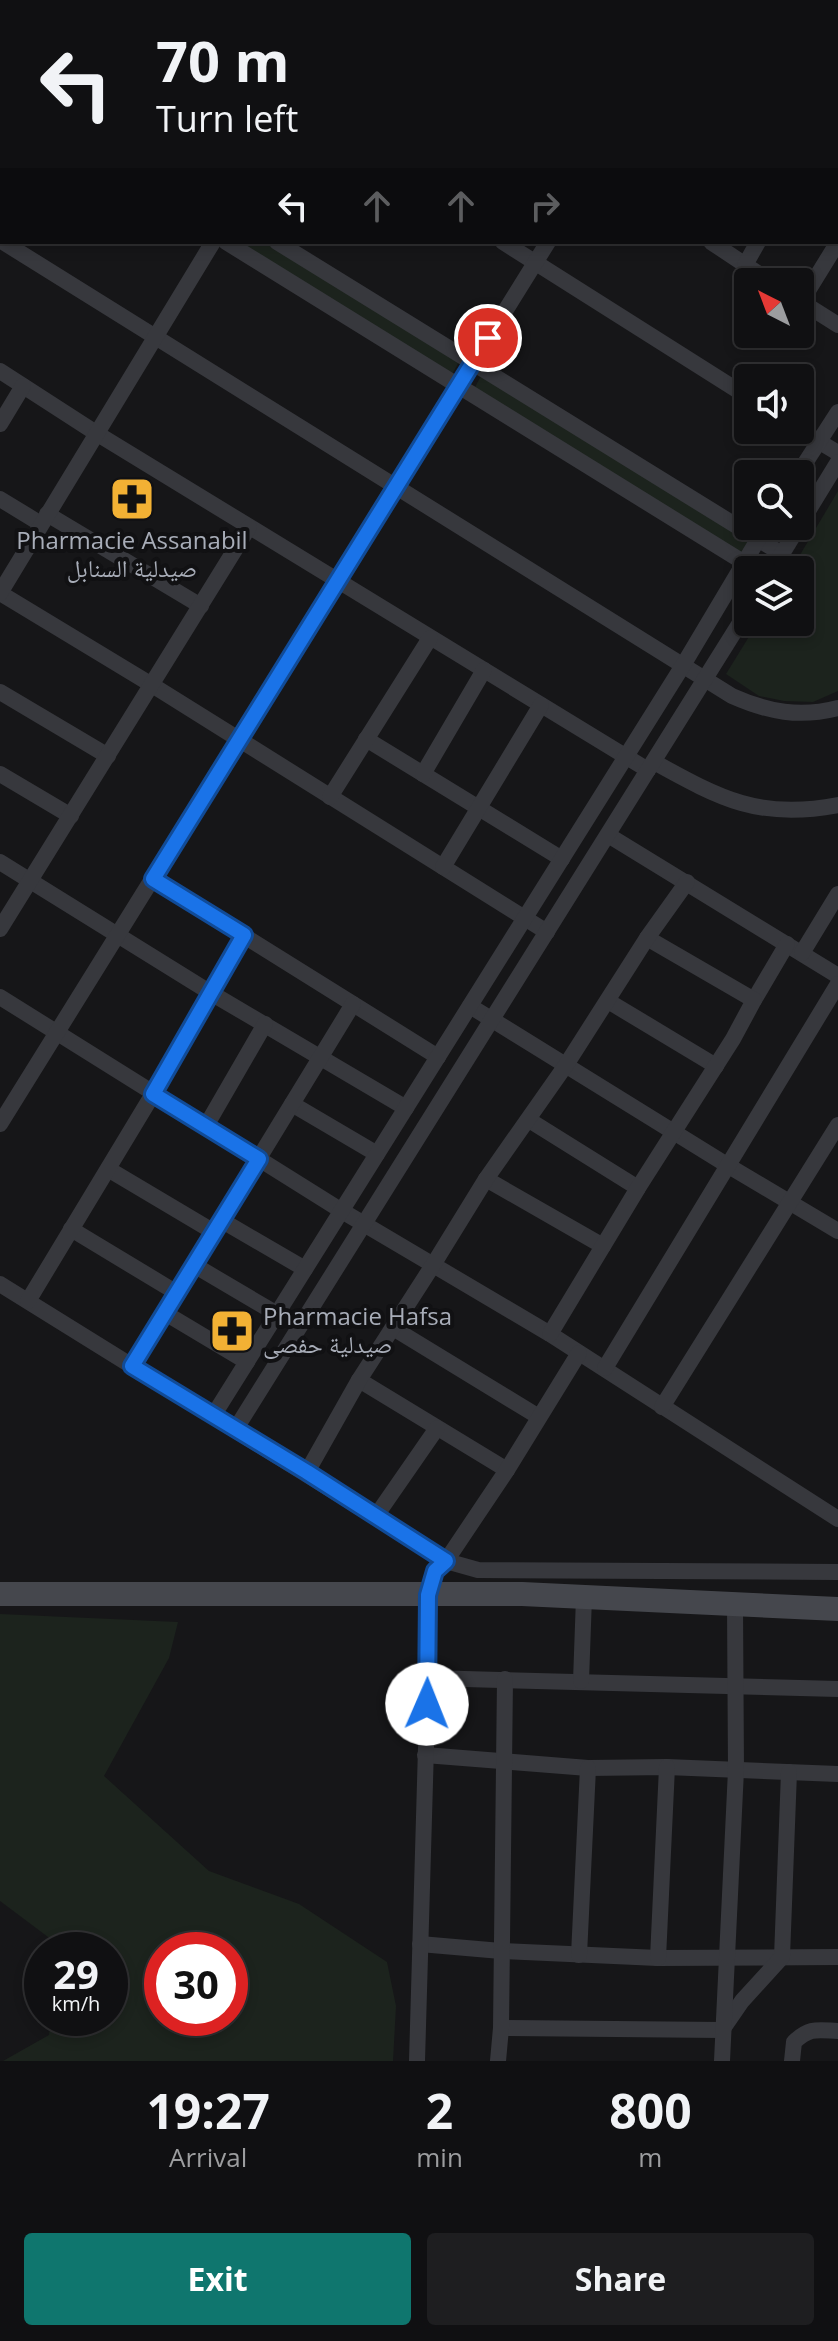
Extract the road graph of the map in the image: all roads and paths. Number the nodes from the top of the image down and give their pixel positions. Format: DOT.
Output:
graph roads {
  1 [pos="7,244"];
  2 [pos="212,244"];
  3 [pos="229,244"];
  4 [pos="280,244"];
  5 [pos="506,244"];
  6 [pos="547,244"];
  7 [pos="714,244"];
  8 [pos="757,244"];
  9 [pos="837,247"];
  10 [pos="535,262"];
  11 [pos="745,265"];
  12 [pos="750,268"];
  13 [pos="814,282"];
  14 [pos="814,309"];
  15 [pos="838,325"];
  16 [pos="154,338"];
  17 [pos="473,364"];
  18 [pos="0,371"];
  19 [pos="23,386"];
  20 [pos="458,387"];
  21 [pos="734,388"];
  22 [pos="838,412"];
  23 [pos="0,424"];
  24 [pos="96,433"];
  25 [pos="814,439"];
  26 [pos="818,441"];
  27 [pos="838,453"];
  28 [pos="806,460"];
  29 [pos="838,462"];
  30 [pos="396,487"];
  31 [pos="0,499"];
  32 [pos="814,501"];
  33 [pos="734,517"];
  34 [pos="44,519"];
  35 [pos="249,527"];
  36 [pos="769,540"];
  37 [pos="790,540"];
  38 [pos="782,554"];
  39 [pos="734,557"];
  40 [pos="338,581"];
  41 [pos="734,589"];
  42 [pos="0,593"];
  43 [pos="201,606"];
  44 [pos="734,633"];
  45 [pos="430,638"];
  46 [pos="682,667"];
  47 [pos="484,670"];
  48 [pos="705,680"];
  49 [pos="152,685"];
  50 [pos="0,692"];
  51 [pos="541,705"];
  52 [pos="838,708"];
  53 [pos="366,739"];
  54 [pos="240,740"];
  55 [pos="108,756"];
  56 [pos="626,757"];
  57 [pos="651,766"];
  58 [pos="0,774"];
  59 [pos="423,774"];
  60 [pos="330,797"];
  61 [pos="838,805"];
  62 [pos="479,808"];
  63 [pos="71,816"];
  64 [pos="608,835"];
  65 [pos="562,859"];
  66 [pos="0,862"];
  67 [pos="443,867"];
  68 [pos="153,879"];
  69 [pos="30,881"];
  70 [pos="687,882"];
  71 [pos="838,894"];
  72 [pos="525,918"];
  73 [pos="0,929"];
  74 [pos="547,932"];
  75 [pos="244,935"];
  76 [pos="118,936"];
  77 [pos="647,938"];
  78 [pos="794,948"];
  79 [pos="838,976"];
  80 [pos="838,984"];
  81 [pos="211,993"];
  82 [pos="0,997"];
  83 [pos="754,1000"];
  84 [pos="608,1001"];
  85 [pos="353,1004"];
  86 [pos="470,1006"];
  87 [pos="491,1019"];
  88 [pos="265,1024"];
  89 [pos="57,1032"];
  90 [pos="438,1057"];
  91 [pos="321,1058"];
  92 [pos="566,1065"];
  93 [pos="716,1066"];
  94 [pos="153,1094"];
  95 [pos="292,1104"];
  96 [pos="406,1108"];
  97 [pos="529,1120"];
  98 [pos="0,1124"];
  99 [pos="206,1126"];
  100 [pos="673,1132"];
  101 [pos="835,1135"];
  102 [pos="377,1154"];
  103 [pos="259,1159"];
  104 [pos="727,1165"];
  105 [pos="108,1169"];
  106 [pos="486,1179"];
  107 [pos="638,1188"];
  108 [pos="792,1202"];
  109 [pos="342,1211"];
  110 [pos="363,1223"];
  111 [pos="218,1226"];
  112 [pos="71,1229"];
  113 [pos="838,1231"];
  114 [pos="603,1246"];
  115 [pos="194,1265"];
  116 [pos="433,1265"];
  117 [pos="305,1269"];
  118 [pos="0,1284"];
  119 [pos="177,1293"];
  120 [pos="28,1301"];
  121 [pos="165,1313"];
  122 [pos="277,1314"];
  123 [pos="393,1328"];
  124 [pos="550,1334"];
  125 [pos="579,1353"];
  126 [pos="247,1362"];
  127 [pos="132,1366"];
  128 [pos="605,1368"];
  129 [pos="359,1380"];
  130 [pos="662,1407"];
  131 [pos="213,1416"];
  132 [pos="539,1417"];
  133 [pos="437,1428"];
  134 [pos="235,1430"];
  135 [pos="507,1470"];
  136 [pos="307,1472"];
  137 [pos="376,1516"];
  138 [pos="838,1519"];
  139 [pos="446,1561"];
  140 [pos="838,1572"];
  141 [pos="0,1594"];
  142 [pos="428,1595"];
  143 [pos="584,1597"];
  144 [pos="735,1606"];
  145 [pos="838,1609"];
  146 [pos="428,1678"];
  147 [pos="505,1679"];
  148 [pos="581,1681"];
  149 [pos="736,1687"];
  150 [pos="838,1689"];
  151 [pos="425,1755"];
  152 [pos="504,1762"];
  153 [pos="667,1767"];
  154 [pos="588,1768"];
  155 [pos="736,1770"];
  156 [pos="789,1772"];
  157 [pos="838,1774"];
  158 [pos="420,1944"];
  159 [pos="501,1951"];
  160 [pos="579,1955"];
  161 [pos="782,1957"];
  162 [pos="838,1957"];
  163 [pos="658,1958"];
  164 [pos="726,1958"];
  165 [pos="501,2028"];
  166 [pos="722,2030"];
  167 [pos="838,2031"];
  168 [pos="417,2061"];
  169 [pos="498,2061"];
  170 [pos="722,2061"];
  171 [pos="792,2061"];
  1 -- 16 [label="street"];
  2 -- 16 [label="street"];
  3 -- 20 [label="street"];
  4 -- 17 [label="street"];
  5 -- 10 [label="street"];
  6 -- 10 [label="street"];
  7 -- 11 [label="street"];
  8 -- 11 [label="street"];
  9 -- 13 [label="street"];
  10 -- 17 [label="street"];
  10 -- 21 [label="street"];
  11 -- 12 [label="street"];
  14 -- 15 [label="street"];
  16 -- 24 [label="street"];
  16 -- 30 [label="street"];
  17 -- 20 [label="street"];
  17 -- 33 [label="street"];
  18 -- 19 [label="street"];
  19 -- 23 [label="street"];
  19 -- 24 [label="street"];
  20 -- 30 [label="street"];
  20 -- 39 [label="street"];
  22 -- 26 [label="street"];
  24 -- 34 [label="street"];
  24 -- 35 [label="street"];
  25 -- 26 [label="street"];
  26 -- 27 [label="street"];
  26 -- 28 [label="street"];
  29 -- 32 [label="street"];
  30 -- 40 [label="street"];
  30 -- 46 [label="street"];
  31 -- 34 [label="street"];
  34 -- 42 [label="street"];
  34 -- 43 [label="street"];
  35 -- 40 [label="street"];
  35 -- 43 [label="street"];
  36 -- 38 [label="street"];
  37 -- 38 [label="street"];
  40 -- 45 [label="street"];
  40 -- 54 [label="street"];
  41 -- 46 [label="street"];
  42 -- 49 [label="street"];
  43 -- 49 [label="street"];
  44 -- 48 [label="street"];
  45 -- 47 [label="street"];
  45 -- 53 [label="street"];
  46 -- 48 [label="street"];
  46 -- 56 [label="street"];
  47 -- 51 [label="street"];
  47 -- 59 [label="street"];
  48 -- 52 [label="street"];
  48 -- 57 [label="street"];
  49 -- 54 [label="street"];
  49 -- 55 [label="street"];
  50 -- 55 [label="street"];
  51 -- 56 [label="street"];
  51 -- 62 [label="street"];
  53 -- 59 [label="street"];
  53 -- 60 [label="street"];
  54 -- 60 [label="street"];
  54 -- 68 [label="street"];
  55 -- 63 [label="street"];
  56 -- 57 [label="street"];
  56 -- 65 [label="street"];
  57 -- 61 [label="street"];
  57 -- 64 [label="street"];
  58 -- 63 [label="street"];
  59 -- 62 [label="street"];
  60 -- 67 [label="street"];
  62 -- 65 [label="street"];
  62 -- 67 [label="street"];
  63 -- 69 [label="street"];
  64 -- 70 [label="street"];
  64 -- 74 [label="street"];
  65 -- 72 [label="street"];
  66 -- 69 [label="street"];
  67 -- 72 [label="street"];
  68 -- 75 [label="street"];
  68 -- 76 [label="street"];
  69 -- 73 [label="street"];
  69 -- 76 [label="street"];
  70 -- 77 [label="street"];
  70 -- 78 [label="street"];
  71 -- 78 [label="street"];
  72 -- 74 [label="street"];
  72 -- 86 [label="street"];
  74 -- 87 [label="street"];
  75 -- 81 [label="street"];
  75 -- 85 [label="street"];
  76 -- 81 [label="street"];
  76 -- 89 [label="street"];
  77 -- 83 [label="street"];
  77 -- 84 [label="street"];
  78 -- 79 [label="street"];
  78 -- 83 [label="street"];
  80 -- 104 [label="street"];
  81 -- 88 [label="street"];
  81 -- 94 [label="street"];
  82 -- 89 [label="street"];
  83 -- 93 [label="street"];
  84 -- 92 [label="street"];
  84 -- 93 [label="street"];
  85 -- 90 [label="street"];
  85 -- 91 [label="street"];
  86 -- 87 [label="street"];
  86 -- 90 [label="street"];
  87 -- 92 [label="street"];
  87 -- 110 [label="street"];
  88 -- 91 [label="street"];
  88 -- 99 [label="street"];
  89 -- 94 [label="street"];
  89 -- 98 [label="street"];
  90 -- 96 [label="street"];
  91 -- 95 [label="street"];
  91 -- 96 [label="street"];
  92 -- 97 [label="street"];
  92 -- 100 [label="street"];
  93 -- 100 [label="street"];
  94 -- 99 [label="street"];
  94 -- 105 [label="street"];
  95 -- 102 [label="street"];
  95 -- 103 [label="street"];
  96 -- 102 [label="street"];
  97 -- 106 [label="street"];
  97 -- 107 [label="street"];
  99 -- 103 [label="street"];
  100 -- 104 [label="street"];
  100 -- 107 [label="street"];
  101 -- 108 [label="street"];
  102 -- 109 [label="street"];
  103 -- 109 [label="street"];
  103 -- 111 [label="street"];
  104 -- 108 [label="street"];
  104 -- 128 [label="street"];
  105 -- 111 [label="street"];
  105 -- 112 [label="street"];
  106 -- 114 [label="street"];
  106 -- 116 [label="street"];
  107 -- 114 [label="street"];
  108 -- 113 [label="street"];
  108 -- 130 [label="street"];
  109 -- 110 [label="street"];
  109 -- 117 [label="street"];
  110 -- 116 [label="street"];
  110 -- 134 [label="street"];
  111 -- 115 [label="street"];
  111 -- 117 [label="street"];
  112 -- 119 [label="street"];
  112 -- 120 [label="street"];
  114 -- 124 [label="street"];
  115 -- 119 [label="street"];
  115 -- 122 [label="street"];
  116 -- 123 [label="street"];
  116 -- 124 [label="street"];
  117 -- 122 [label="street"];
  118 -- 120 [label="street"];
  119 -- 121 [label="street"];
  120 -- 127 [label="street"];
  121 -- 126 [label="street"];
  121 -- 127 [label="street"];
  122 -- 126 [label="street"];
  123 -- 129 [label="street"];
  123 -- 132 [label="street"];
  124 -- 125 [label="street"];
  125 -- 128 [label="street"];
  125 -- 132 [label="street"];
  126 -- 131 [label="street"];
  127 -- 131 [label="street"];
  128 -- 130 [label="street"];
  129 -- 133 [label="street"];
  129 -- 136 [label="street"];
  130 -- 138 [label="street"];
  131 -- 134 [label="street"];
  132 -- 135 [label="street"];
  133 -- 135 [label="street"];
  133 -- 137 [label="street"];
  134 -- 136 [label="street"];
  135 -- 139 [label="street"];
  136 -- 137 [label="street"];
  137 -- 139 [label="street"];
  139 -- 140 [label="street"];
  139 -- 142 [label="street"];
  141 -- 142 [label="street"];
  142 -- 143 [label="street"];
  142 -- 146 [label="street"];
  143 -- 144 [label="street"];
  143 -- 148 [label="street"];
  144 -- 145 [label="street"];
  144 -- 149 [label="street"];
  146 -- 147 [label="street"];
  146 -- 151 [label="street"];
  147 -- 148 [label="street"];
  147 -- 152 [label="street"];
  148 -- 149 [label="street"];
  149 -- 150 [label="street"];
  149 -- 155 [label="street"];
  151 -- 152 [label="street"];
  151 -- 158 [label="street"];
  152 -- 154 [label="street"];
  152 -- 159 [label="street"];
  153 -- 154 [label="street"];
  153 -- 155 [label="street"];
  153 -- 163 [label="street"];
  154 -- 160 [label="street"];
  155 -- 156 [label="street"];
  155 -- 164 [label="street"];
  156 -- 157 [label="street"];
  156 -- 161 [label="street"];
  158 -- 159 [label="street"];
  158 -- 168 [label="street"];
  159 -- 160 [label="street"];
  159 -- 165 [label="street"];
  160 -- 163 [label="street"];
  161 -- 162 [label="street"];
  161 -- 164 [label="street"];
  161 -- 166 [label="street"];
  163 -- 164 [label="street"];
  164 -- 166 [label="street"];
  165 -- 166 [label="street"];
  165 -- 169 [label="street"];
  166 -- 170 [label="street"];
  167 -- 171 [label="street"];
}
